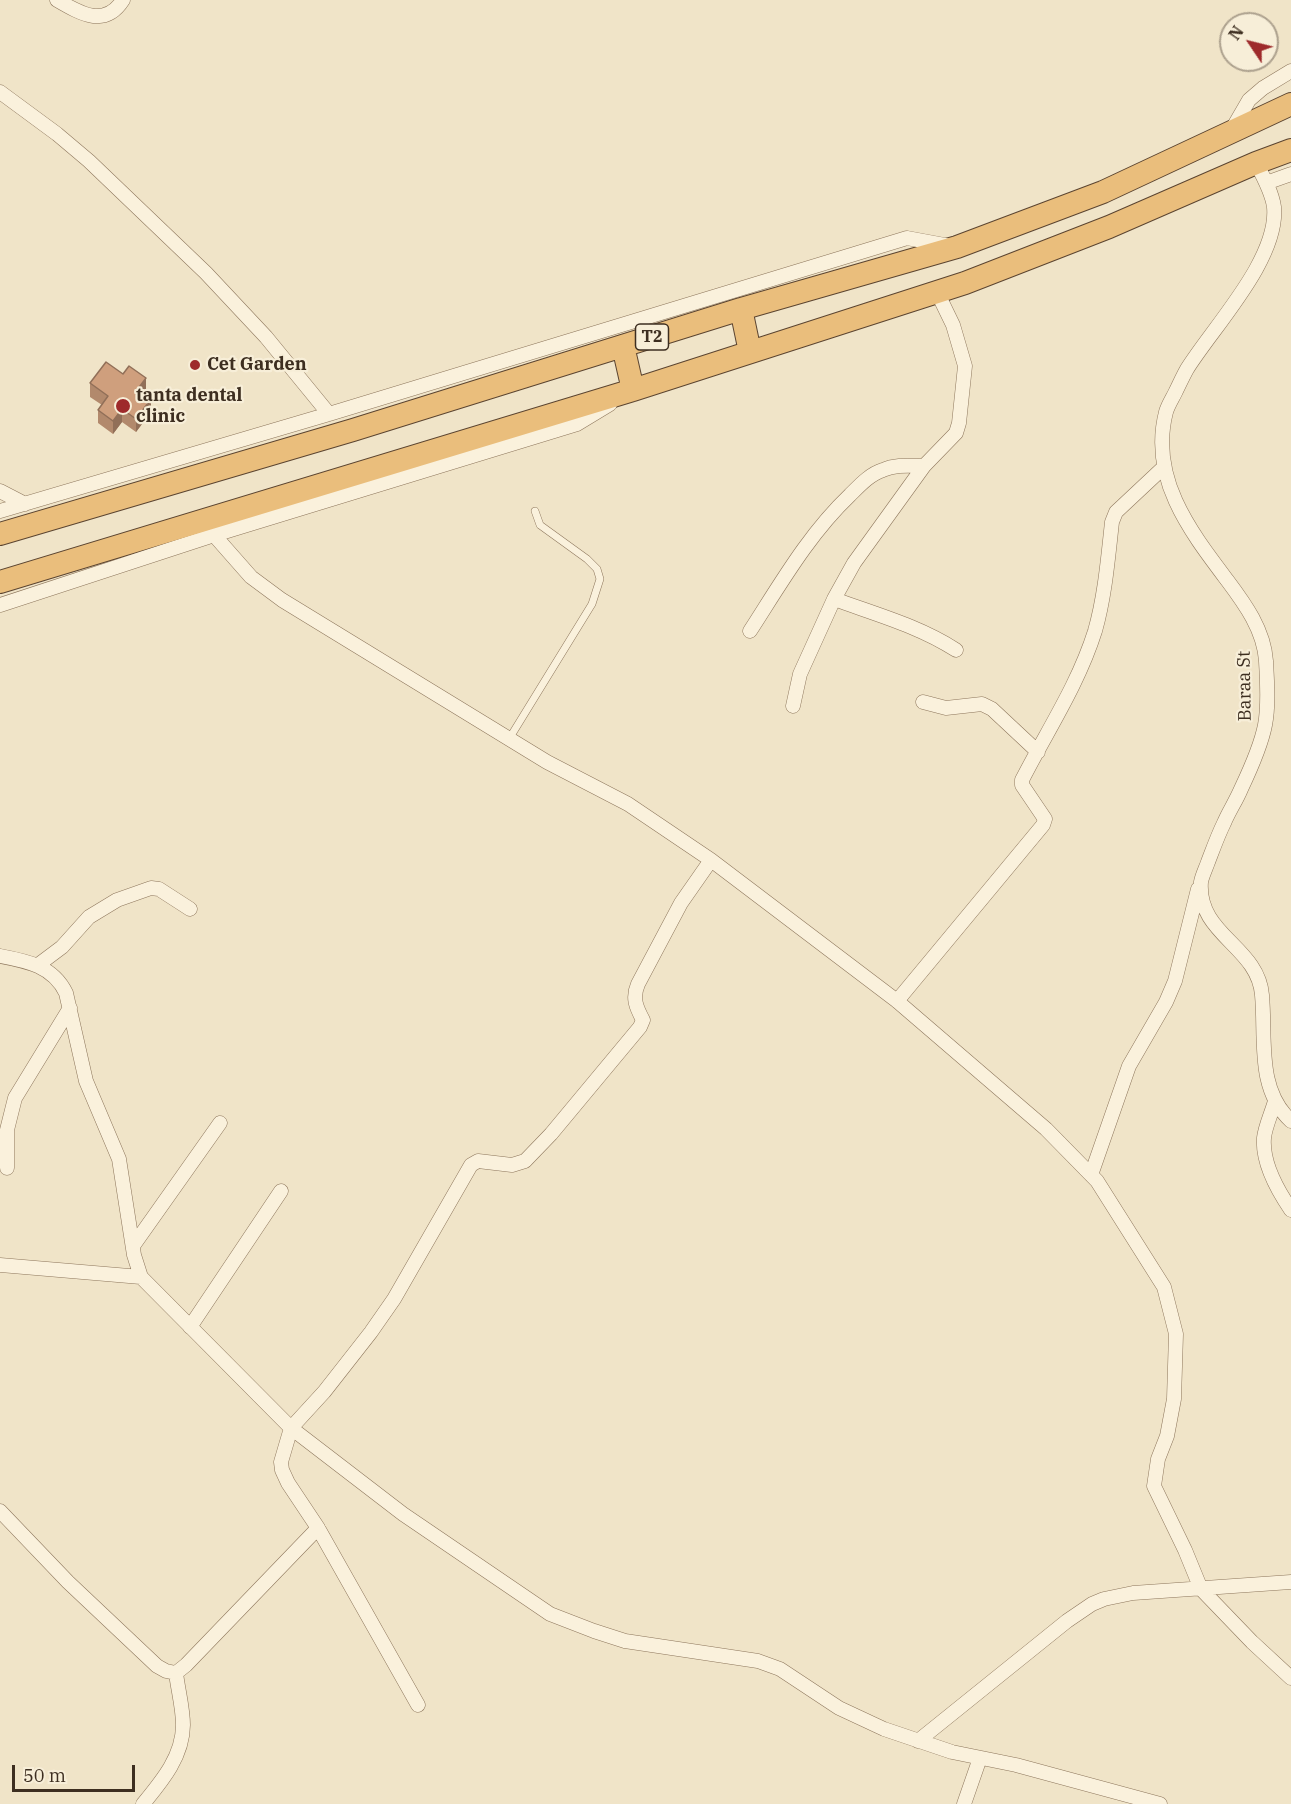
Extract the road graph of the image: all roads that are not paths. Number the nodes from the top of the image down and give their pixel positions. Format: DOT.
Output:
graph roads {
  1 [pos="57,0"];
  2 [pos="123,0"];
  3 [pos="1291,71"];
  4 [pos="0,92"];
  5 [pos="1291,104"];
  6 [pos="1230,133"];
  7 [pos="1291,150"];
  8 [pos="1256,163"];
  9 [pos="1291,174"];
  10 [pos="1266,183"];
  11 [pos="957,247"];
  12 [pos="937,292"];
  13 [pos="741,309"];
  14 [pos="623,346"];
  15 [pos="750,352"];
  16 [pos="633,390"];
  17 [pos="329,414"];
  18 [pos="924,466"];
  19 [pos="1164,467"];
  20 [pos="0,491"];
  21 [pos="25,504"];
  22 [pos="0,511"];
  23 [pos="535,512"];
  24 [pos="0,534"];
  25 [pos="214,535"];
  26 [pos="0,582"];
  27 [pos="834,599"];
  28 [pos="0,605"];
  29 [pos="750,631"];
  30 [pos="956,650"];
  31 [pos="923,702"];
  32 [pos="794,706"];
  33 [pos="509,739"];
  34 [pos="1038,752"];
  35 [pos="711,860"];
  36 [pos="1201,881"];
  37 [pos="189,909"];
  38 [pos="0,956"];
  39 [pos="38,965"];
  40 [pos="897,1000"];
  41 [pos="70,1008"];
  42 [pos="1275,1101"];
  43 [pos="1291,1121"];
  44 [pos="220,1123"];
  45 [pos="8,1168"];
  46 [pos="1091,1175"];
  47 [pos="281,1191"];
  48 [pos="1291,1210"];
  49 [pos="133,1246"];
  50 [pos="0,1265"];
  51 [pos="141,1276"];
  52 [pos="190,1327"];
  53 [pos="291,1428"];
  54 [pos="0,1511"];
  55 [pos="318,1528"];
  56 [pos="1291,1582"];
  57 [pos="1200,1589"];
  58 [pos="176,1673"];
  59 [pos="1291,1678"];
  60 [pos="418,1706"];
  61 [pos="918,1741"];
  62 [pos="980,1758"];
  63 [pos="143,1804"];
  64 [pos="964,1804"];
  65 [pos="1160,1804"];
  1 -- 2 [label="street"];
  3 -- 6 [label="street"];
  4 -- 17 [label="street"];
  5 -- 6 [label="highway, T2"];
  6 -- 11 [label="highway, T2"];
  7 -- 8 [label="highway, T2"];
  8 -- 10 [label="street, Baraa St"];
  8 -- 12 [label="highway, T2"];
  9 -- 10 [label="street"];
  10 -- 19 [label="street, Baraa St"];
  11 -- 13 [label="highway, T2"];
  11 -- 17 [label="street"];
  12 -- 15 [label="highway, T2"];
  12 -- 18 [label="street"];
  13 -- 14 [label="highway, T2"];
  13 -- 15 [label="highway"];
  14 -- 16 [label="highway"];
  14 -- 24 [label="highway, T2"];
  15 -- 16 [label="highway, T2"];
  16 -- 25 [label="street"];
  16 -- 26 [label="highway, T2"];
  17 -- 21 [label="street"];
  18 -- 27 [label="street"];
  18 -- 29 [label="street"];
  19 -- 34 [label="street"];
  19 -- 36 [label="street, Baraa St"];
  20 -- 21 [label="street"];
  21 -- 22 [label="street"];
  23 -- 33 [label="lane"];
  25 -- 28 [label="street"];
  25 -- 33 [label="street"];
  27 -- 30 [label="street"];
  27 -- 32 [label="street"];
  31 -- 34 [label="street"];
  33 -- 35 [label="street"];
  34 -- 40 [label="street"];
  35 -- 40 [label="street"];
  35 -- 53 [label="street"];
  36 -- 42 [label="street, Baraa St"];
  36 -- 46 [label="street"];
  37 -- 39 [label="street"];
  38 -- 39 [label="street"];
  39 -- 41 [label="street"];
  40 -- 46 [label="street"];
  41 -- 45 [label="street"];
  41 -- 49 [label="street"];
  42 -- 43 [label="street, Baraa St"];
  42 -- 48 [label="street"];
  44 -- 49 [label="street"];
  46 -- 57 [label="street"];
  47 -- 52 [label="street"];
  49 -- 51 [label="street"];
  50 -- 51 [label="street"];
  51 -- 52 [label="street"];
  52 -- 53 [label="street"];
  53 -- 55 [label="street"];
  53 -- 61 [label="street"];
  54 -- 58 [label="street"];
  55 -- 58 [label="street"];
  55 -- 60 [label="street"];
  56 -- 57 [label="street"];
  57 -- 59 [label="street"];
  57 -- 61 [label="street"];
  58 -- 63 [label="street"];
  61 -- 62 [label="street"];
  62 -- 64 [label="street"];
  62 -- 65 [label="street"];
}
